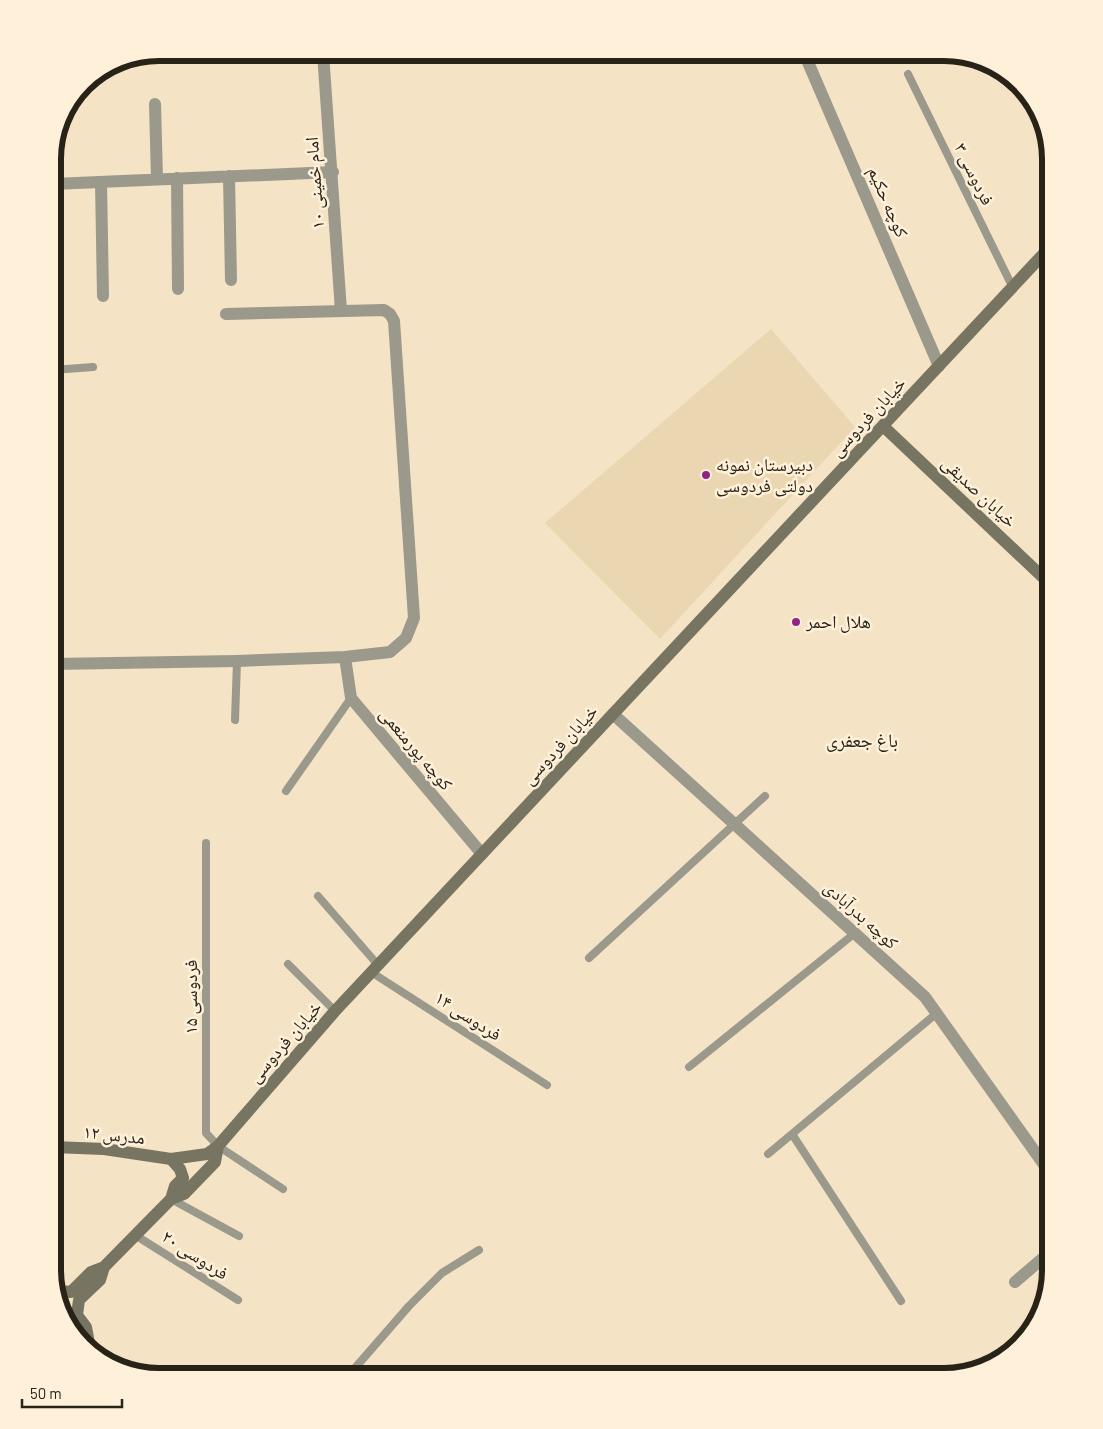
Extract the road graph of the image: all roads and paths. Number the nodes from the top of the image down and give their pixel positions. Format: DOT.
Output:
graph roads {
  1 [pos="324,61"];
  2 [pos="807,61"];
  3 [pos="908,74"];
  4 [pos="155,104"];
  5 [pos="333,172"];
  6 [pos="229,176"];
  7 [pos="177,178"];
  8 [pos="157,179"];
  9 [pos="101,182"];
  10 [pos="61,184"];
  11 [pos="1042,256"];
  12 [pos="232,280"];
  13 [pos="1013,288"];
  14 [pos="178,289"];
  15 [pos="104,296"];
  16 [pos="341,311"];
  17 [pos="226,314"];
  18 [pos="939,366"];
  19 [pos="93,367"];
  20 [pos="61,369"];
  21 [pos="883,426"];
  22 [pos="1042,576"];
  23 [pos="346,657"];
  24 [pos="237,662"];
  25 [pos="61,664"];
  26 [pos="351,698"];
  27 [pos="613,714"];
  28 [pos="235,720"];
  29 [pos="286,791"];
  30 [pos="765,796"];
  31 [pos="734,824"];
  32 [pos="206,843"];
  33 [pos="482,854"];
  34 [pos="318,896"];
  35 [pos="855,933"];
  36 [pos="589,958"];
  37 [pos="288,964"];
  38 [pos="375,968"];
  39 [pos="335,1011"];
  40 [pos="937,1013"];
  41 [pos="689,1067"];
  42 [pos="548,1085"];
  43 [pos="792,1134"];
  44 [pos="218,1146"];
  45 [pos="61,1148"];
  46 [pos="768,1154"];
  47 [pos="171,1159"];
  48 [pos="1042,1162"];
  49 [pos="283,1189"];
  50 [pos="171,1199"];
  51 [pos="136,1235"];
  52 [pos="239,1236"];
  53 [pos="479,1250"];
  54 [pos="1042,1259"];
  55 [pos="104,1267"];
  56 [pos="1015,1282"];
  57 [pos="64,1291"];
  58 [pos="238,1300"];
  59 [pos="901,1301"];
  60 [pos="86,1333"];
  61 [pos="355,1368"];
  1 -- 5 [label="street, امام خمینی ۱۰"];
  2 -- 18 [label="street, کوچه حکیم"];
  3 -- 13 [label="lane, فردوسی ۳"];
  4 -- 8 [label="street"];
  5 -- 6 [label="street"];
  5 -- 16 [label="street, امام خمینی ۱۰"];
  6 -- 7 [label="street"];
  6 -- 12 [label="street"];
  7 -- 8 [label="street"];
  7 -- 14 [label="street"];
  8 -- 9 [label="street"];
  9 -- 10 [label="street"];
  9 -- 15 [label="street"];
  11 -- 13 [label="street, خیابان فردوسی"];
  13 -- 18 [label="street, خیابان فردوسی"];
  16 -- 17 [label="street"];
  16 -- 23 [label="street"];
  18 -- 21 [label="street, خیابان فردوسی"];
  19 -- 20 [label="lane"];
  21 -- 22 [label="street, خیابان صدیقی"];
  21 -- 27 [label="street, خیابان فردوسی"];
  23 -- 24 [label="street"];
  23 -- 26 [label="street"];
  24 -- 25 [label="street"];
  24 -- 28 [label="lane"];
  26 -- 29 [label="lane"];
  26 -- 33 [label="street, کوچه پورمنعمی"];
  27 -- 31 [label="street, کوچه بدرآبادی"];
  27 -- 33 [label="street, خیابان فردوسی"];
  30 -- 31 [label="lane"];
  31 -- 35 [label="street, کوچه بدرآبادی"];
  31 -- 36 [label="lane"];
  32 -- 44 [label="lane, فردوسی ۱۵"];
  33 -- 38 [label="street, خیابان فردوسی"];
  34 -- 38 [label="lane, فردوسی ۱۴"];
  35 -- 40 [label="street, کوچه بدرآبادی"];
  35 -- 41 [label="lane"];
  37 -- 39 [label="lane"];
  38 -- 39 [label="street, خیابان فردوسی"];
  38 -- 42 [label="lane, فردوسی ۱۴"];
  39 -- 44 [label="street, خیابان فردوسی"];
  40 -- 43 [label="lane"];
  40 -- 48 [label="street, کوچه بدرآبادی"];
  43 -- 46 [label="lane"];
  43 -- 59 [label="lane"];
  44 -- 47 [label="street, مدرس ۱۲"];
  44 -- 49 [label="lane"];
  44 -- 50 [label="street, خیابان فردوسی"];
  45 -- 47 [label="street, مدرس ۱۲"];
  47 -- 50 [label="street"];
  50 -- 51 [label="street, خیابان فردوسی"];
  50 -- 52 [label="lane"];
  51 -- 55 [label="street, خیابان فردوسی"];
  51 -- 58 [label="lane, فردوسی ۲۰"];
  53 -- 61 [label="lane"];
  54 -- 56 [label="street"];
  55 -- 57 [label="street"];
  55 -- 60 [label="street"];
}
